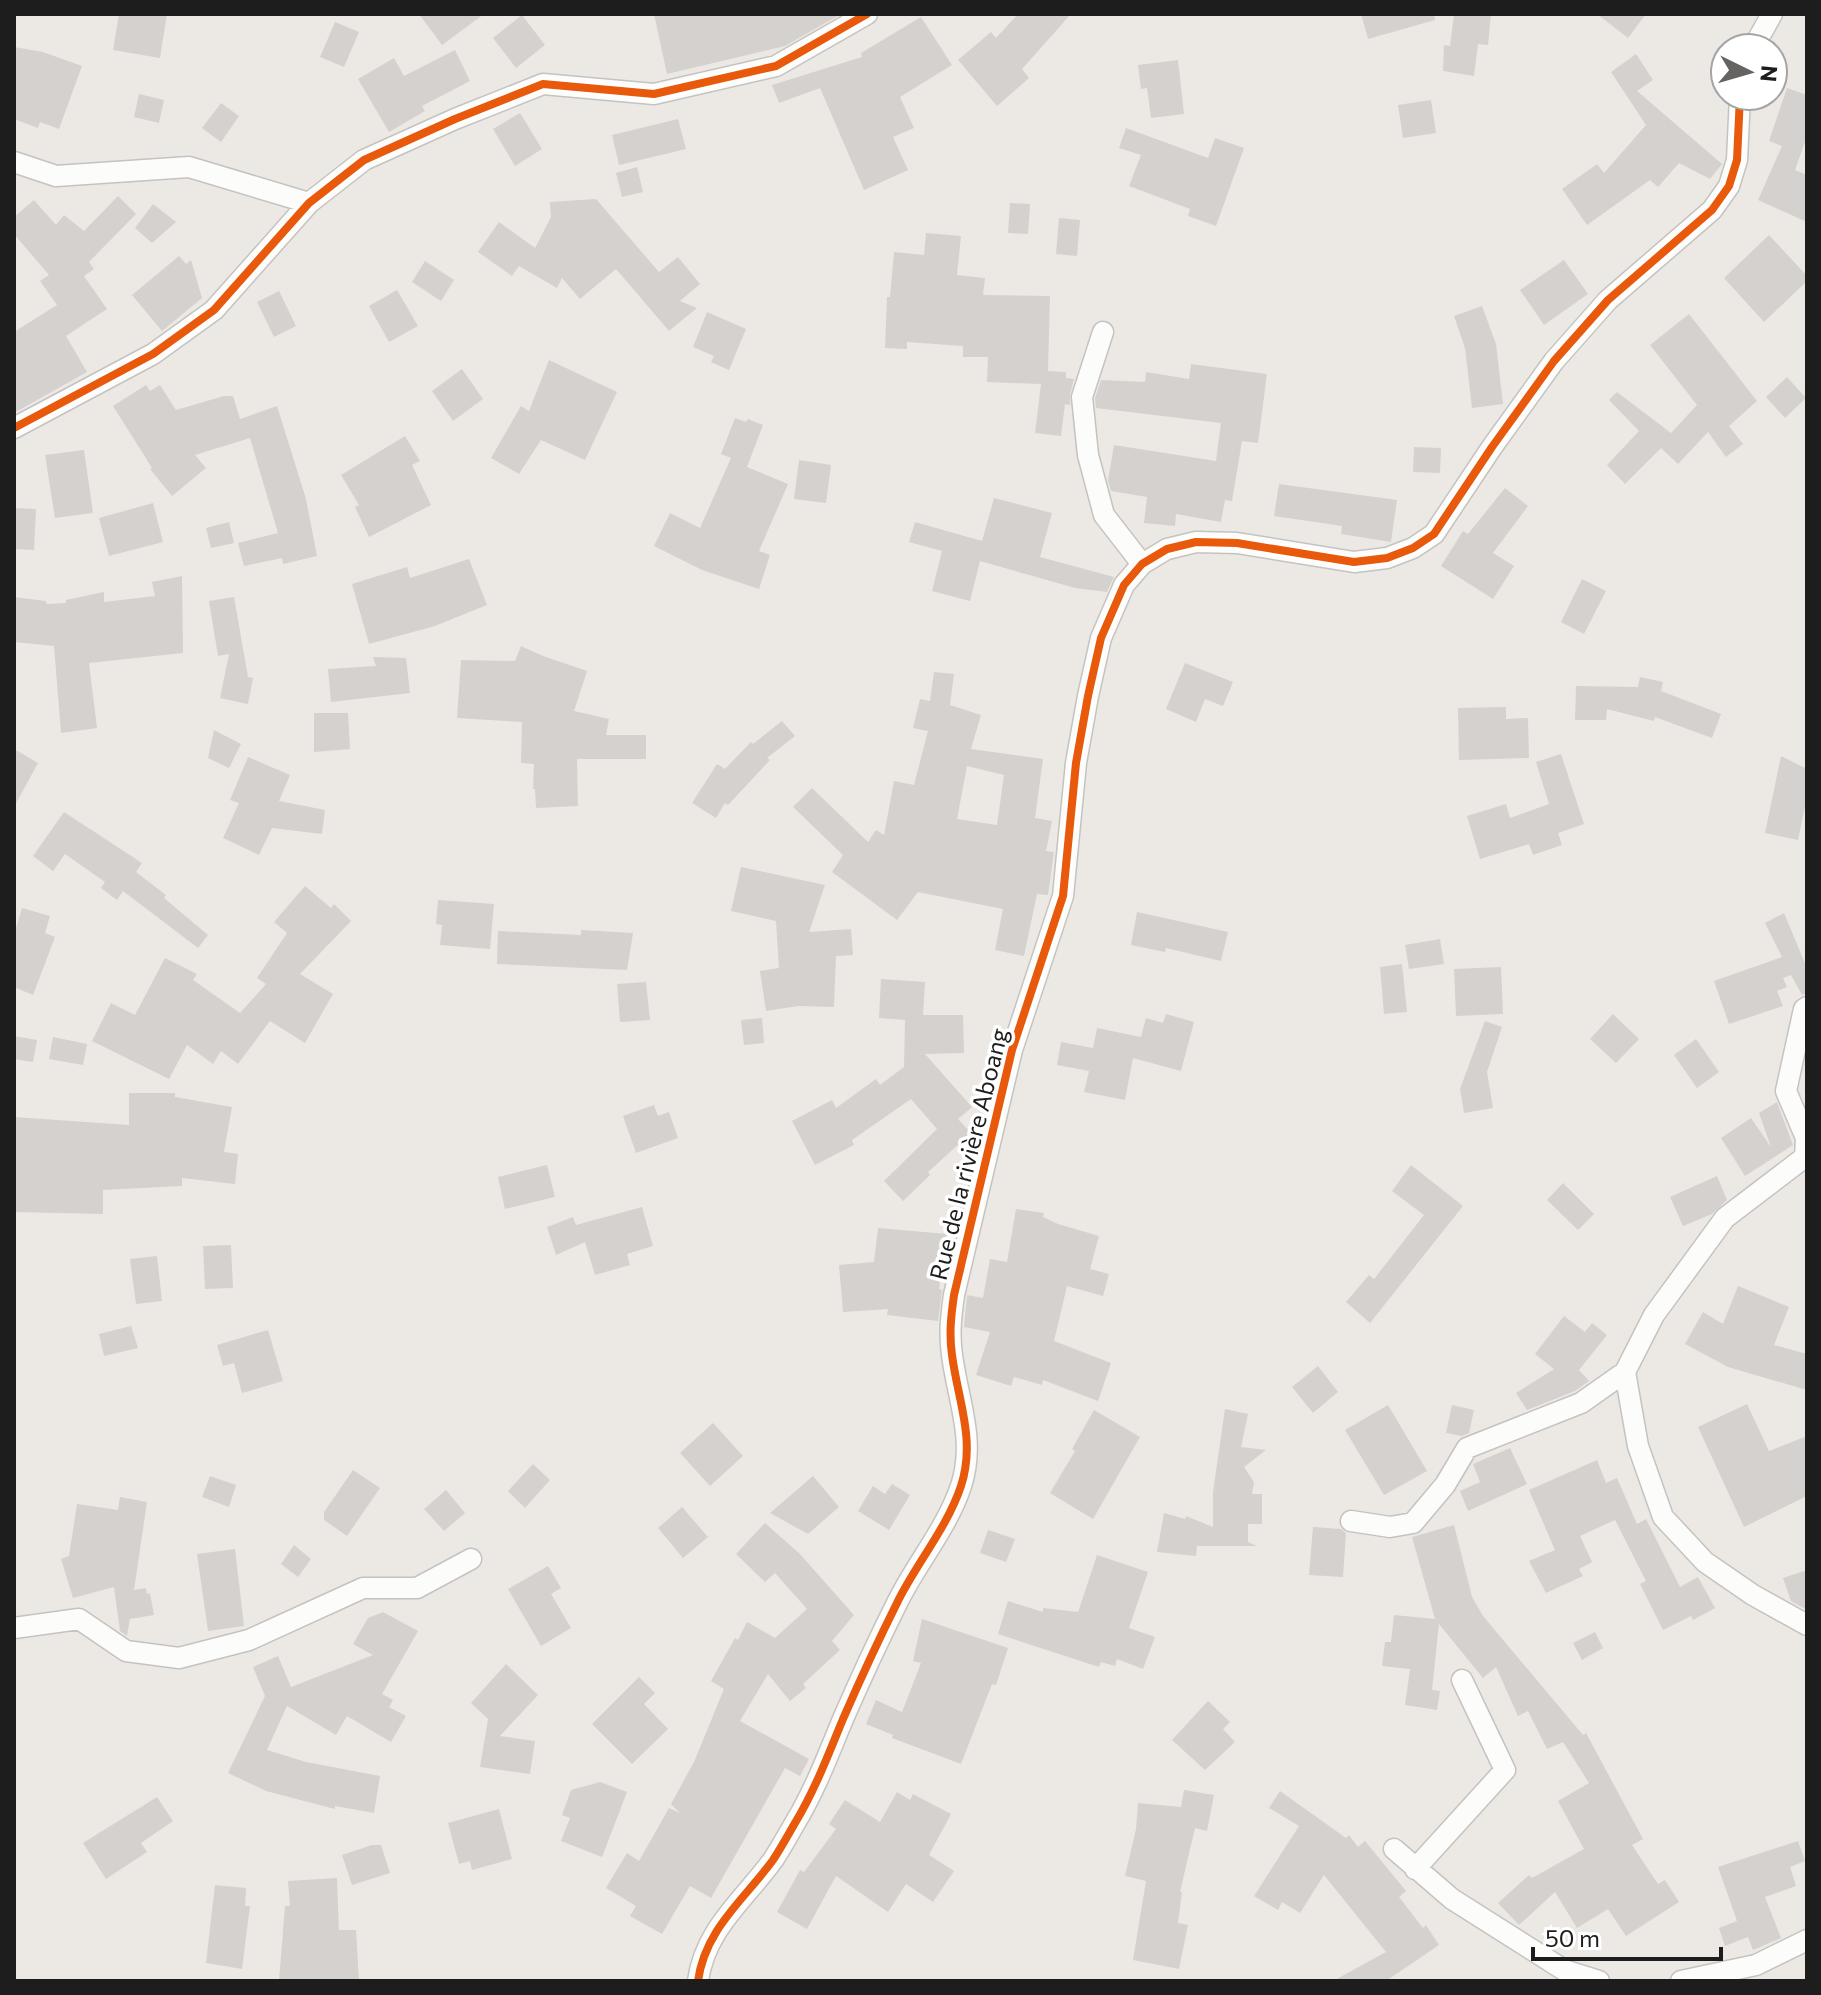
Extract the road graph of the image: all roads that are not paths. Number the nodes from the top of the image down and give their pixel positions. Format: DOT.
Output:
graph roads {
  1 [pos="867,14"];
  2 [pos="1772,14"];
  3 [pos="1762,32"];
  4 [pos="1739,112"];
  5 [pos="14,162"];
  6 [pos="309,203"];
  7 [pos="1103,332"];
  8 [pos="14,428"];
  9 [pos="1142,564"];
  10 [pos="1807,1007"];
  11 [pos="1625,1372"];
  12 [pos="1351,1521"];
  13 [pos="471,1559"];
  14 [pos="1807,1625"];
  15 [pos="14,1628"];
  16 [pos="1462,1680"];
  17 [pos="1394,1849"];
  18 [pos="1415,1869"];
  19 [pos="1807,1940"];
  20 [pos="698,1981"];
  21 [pos="1599,1981"];
  22 [pos="1681,1981"];
  1 -- 6 [label="street"];
  2 -- 3 [label="street"];
  4 -- 9 [label="street, Rue de la rivière Aboang"];
  5 -- 6 [label="street"];
  6 -- 8 [label="street"];
  7 -- 9 [label="street"];
  9 -- 20 [label="street, Rue de la rivière Aboang"];
  10 -- 11 [label="street"];
  11 -- 12 [label="street"];
  11 -- 14 [label="street"];
  13 -- 15 [label="street"];
  16 -- 18 [label="street"];
  17 -- 18 [label="street"];
  18 -- 21 [label="street"];
  19 -- 22 [label="street"];
}
